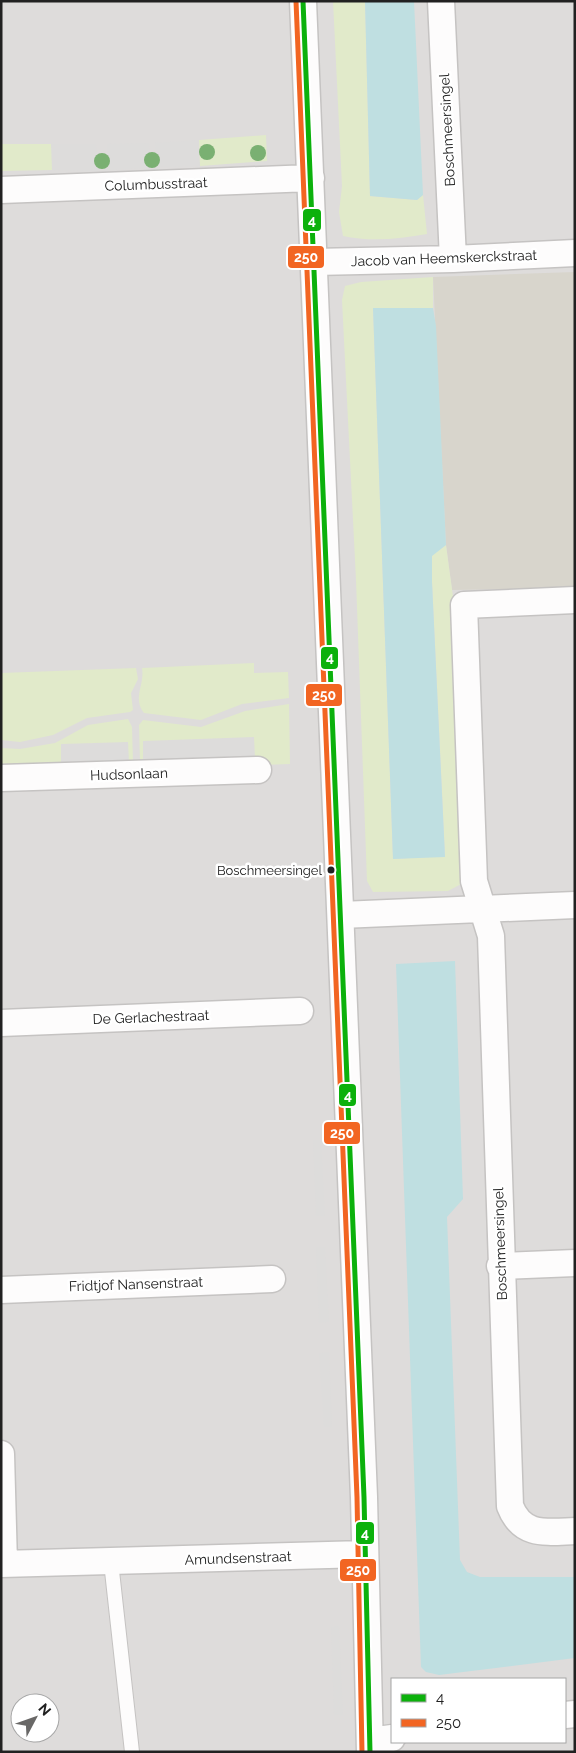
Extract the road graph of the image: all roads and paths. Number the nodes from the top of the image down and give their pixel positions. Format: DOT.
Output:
graph roads {
  1 [pos="303,1"];
  2 [pos="441,1"];
  3 [pos="311,178"];
  4 [pos="1,190"];
  5 [pos="575,253"];
  6 [pos="454,259"];
  7 [pos="314,262"];
  8 [pos="575,600"];
  9 [pos="258,770"];
  10 [pos="1,778"];
  11 [pos="575,905"];
  12 [pos="482,909"];
  13 [pos="341,915"];
  14 [pos="300,1012"];
  15 [pos="1,1023"];
  16 [pos="575,1264"];
  17 [pos="500,1266"];
  18 [pos="272,1279"];
  19 [pos="1,1290"];
  20 [pos="1,1454"];
  21 [pos="575,1530"];
  22 [pos="365,1554"];
  23 [pos="111,1562"];
  24 [pos="3,1564"];
  25 [pos="377,1744"];
  26 [pos="132,1752"];
  1 -- 3 [label="street"];
  2 -- 6 [label="street, Boschmeersingel"];
  3 -- 4 [label="street, Columbusstraat"];
  3 -- 7 [label="street"];
  5 -- 6 [label="street, Jacob van Heemskerckstraat"];
  6 -- 7 [label="street, Jacob van Heemskerckstraat"];
  7 -- 13 [label="street"];
  8 -- 12 [label="street, Boschmeersingel"];
  9 -- 10 [label="street, Hudsonlaan"];
  11 -- 12 [label="street"];
  12 -- 13 [label="street"];
  12 -- 17 [label="street, Boschmeersingel"];
  13 -- 22 [label="street"];
  14 -- 15 [label="street, De Gerlachestraat"];
  16 -- 17 [label="street"];
  17 -- 21 [label="street, Boschmeersingel"];
  18 -- 19 [label="street, Fridtjof Nansenstraat"];
  20 -- 24 [label="street"];
  22 -- 23 [label="street, Amundsenstraat"];
  22 -- 25 [label="street"];
  23 -- 24 [label="street, Amundsenstraat"];
  23 -- 26 [label="lane"];
}
